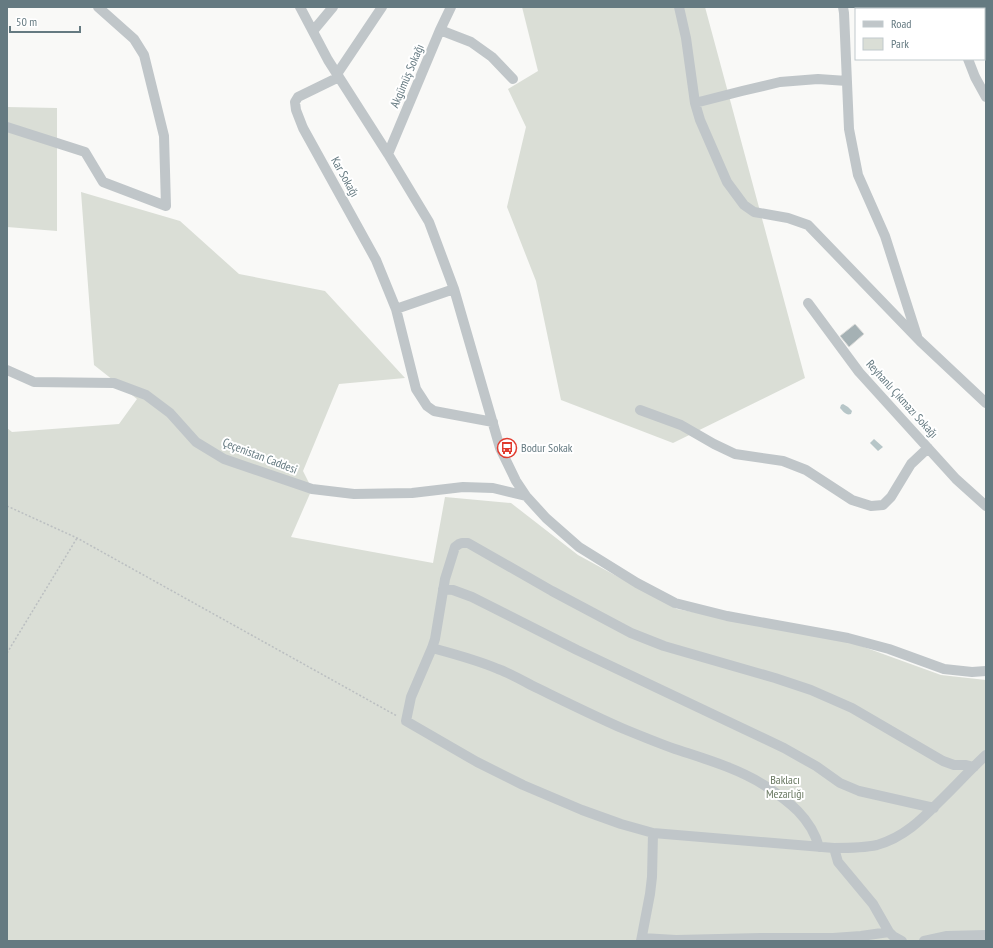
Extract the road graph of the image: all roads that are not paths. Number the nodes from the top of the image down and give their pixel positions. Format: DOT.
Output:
graph roads {
  1 [pos="98,7"];
  2 [pos="300,7"];
  3 [pos="333,7"];
  4 [pos="382,7"];
  5 [pos="451,7"];
  6 [pos="678,7"];
  7 [pos="843,7"];
  8 [pos="440,30"];
  9 [pos="313,31"];
  10 [pos="968,60"];
  11 [pos="338,76"];
  12 [pos="513,79"];
  13 [pos="847,81"];
  14 [pos="986,97"];
  15 [pos="696,103"];
  16 [pos="7,127"];
  17 [pos="388,154"];
  18 [pos="454,289"];
  19 [pos="808,303"];
  20 [pos="396,309"];
  21 [pos="918,338"];
  22 [pos="7,370"];
  23 [pos="986,403"];
  24 [pos="640,410"];
  25 [pos="493,422"];
  26 [pos="928,448"];
  27 [pos="526,496"];
  28 [pos="986,506"];
  29 [pos="443,589"];
  30 [pos="432,648"];
  31 [pos="986,671"];
  32 [pos="986,755"];
  33 [pos="974,767"];
  34 [pos="934,808"];
  35 [pos="653,833"];
  36 [pos="819,847"];
  37 [pos="834,848"];
  38 [pos="889,932"];
  39 [pos="986,935"];
  40 [pos="642,940"];
  41 [pos="902,941"];
  42 [pos="924,941"];
  1 -- 16 [label="street"];
  2 -- 9 [label="street"];
  3 -- 9 [label="street"];
  4 -- 11 [label="street"];
  5 -- 8 [label="street, Akgümüş Sokağı"];
  6 -- 15 [label="street"];
  7 -- 13 [label="street"];
  8 -- 12 [label="street"];
  8 -- 17 [label="street, Akgümüş Sokağı"];
  9 -- 11 [label="street"];
  10 -- 14 [label="street"];
  11 -- 17 [label="street"];
  11 -- 20 [label="street, Kar Sokağı"];
  13 -- 15 [label="street"];
  13 -- 21 [label="street"];
  15 -- 21 [label="street"];
  17 -- 18 [label="street"];
  18 -- 20 [label="street"];
  18 -- 25 [label="street"];
  19 -- 26 [label="street, Reyhanlı Çıkmazı Sokağı"];
  20 -- 25 [label="street"];
  21 -- 23 [label="street"];
  22 -- 27 [label="street, Çeçenistan Caddesi"];
  24 -- 26 [label="street"];
  25 -- 27 [label="street"];
  26 -- 28 [label="street, Reyhanlı Çıkmazı Sokağı"];
  27 -- 31 [label="street"];
  29 -- 30 [label="street"];
  29 -- 33 [label="street"];
  29 -- 34 [label="street"];
  30 -- 35 [label="street"];
  30 -- 36 [label="street"];
  32 -- 33 [label="street"];
  33 -- 34 [label="street"];
  34 -- 37 [label="street"];
  35 -- 36 [label="street"];
  35 -- 40 [label="street"];
  36 -- 37 [label="street"];
  37 -- 38 [label="street"];
  38 -- 40 [label="street"];
  38 -- 41 [label="street"];
  39 -- 42 [label="street"];
}
